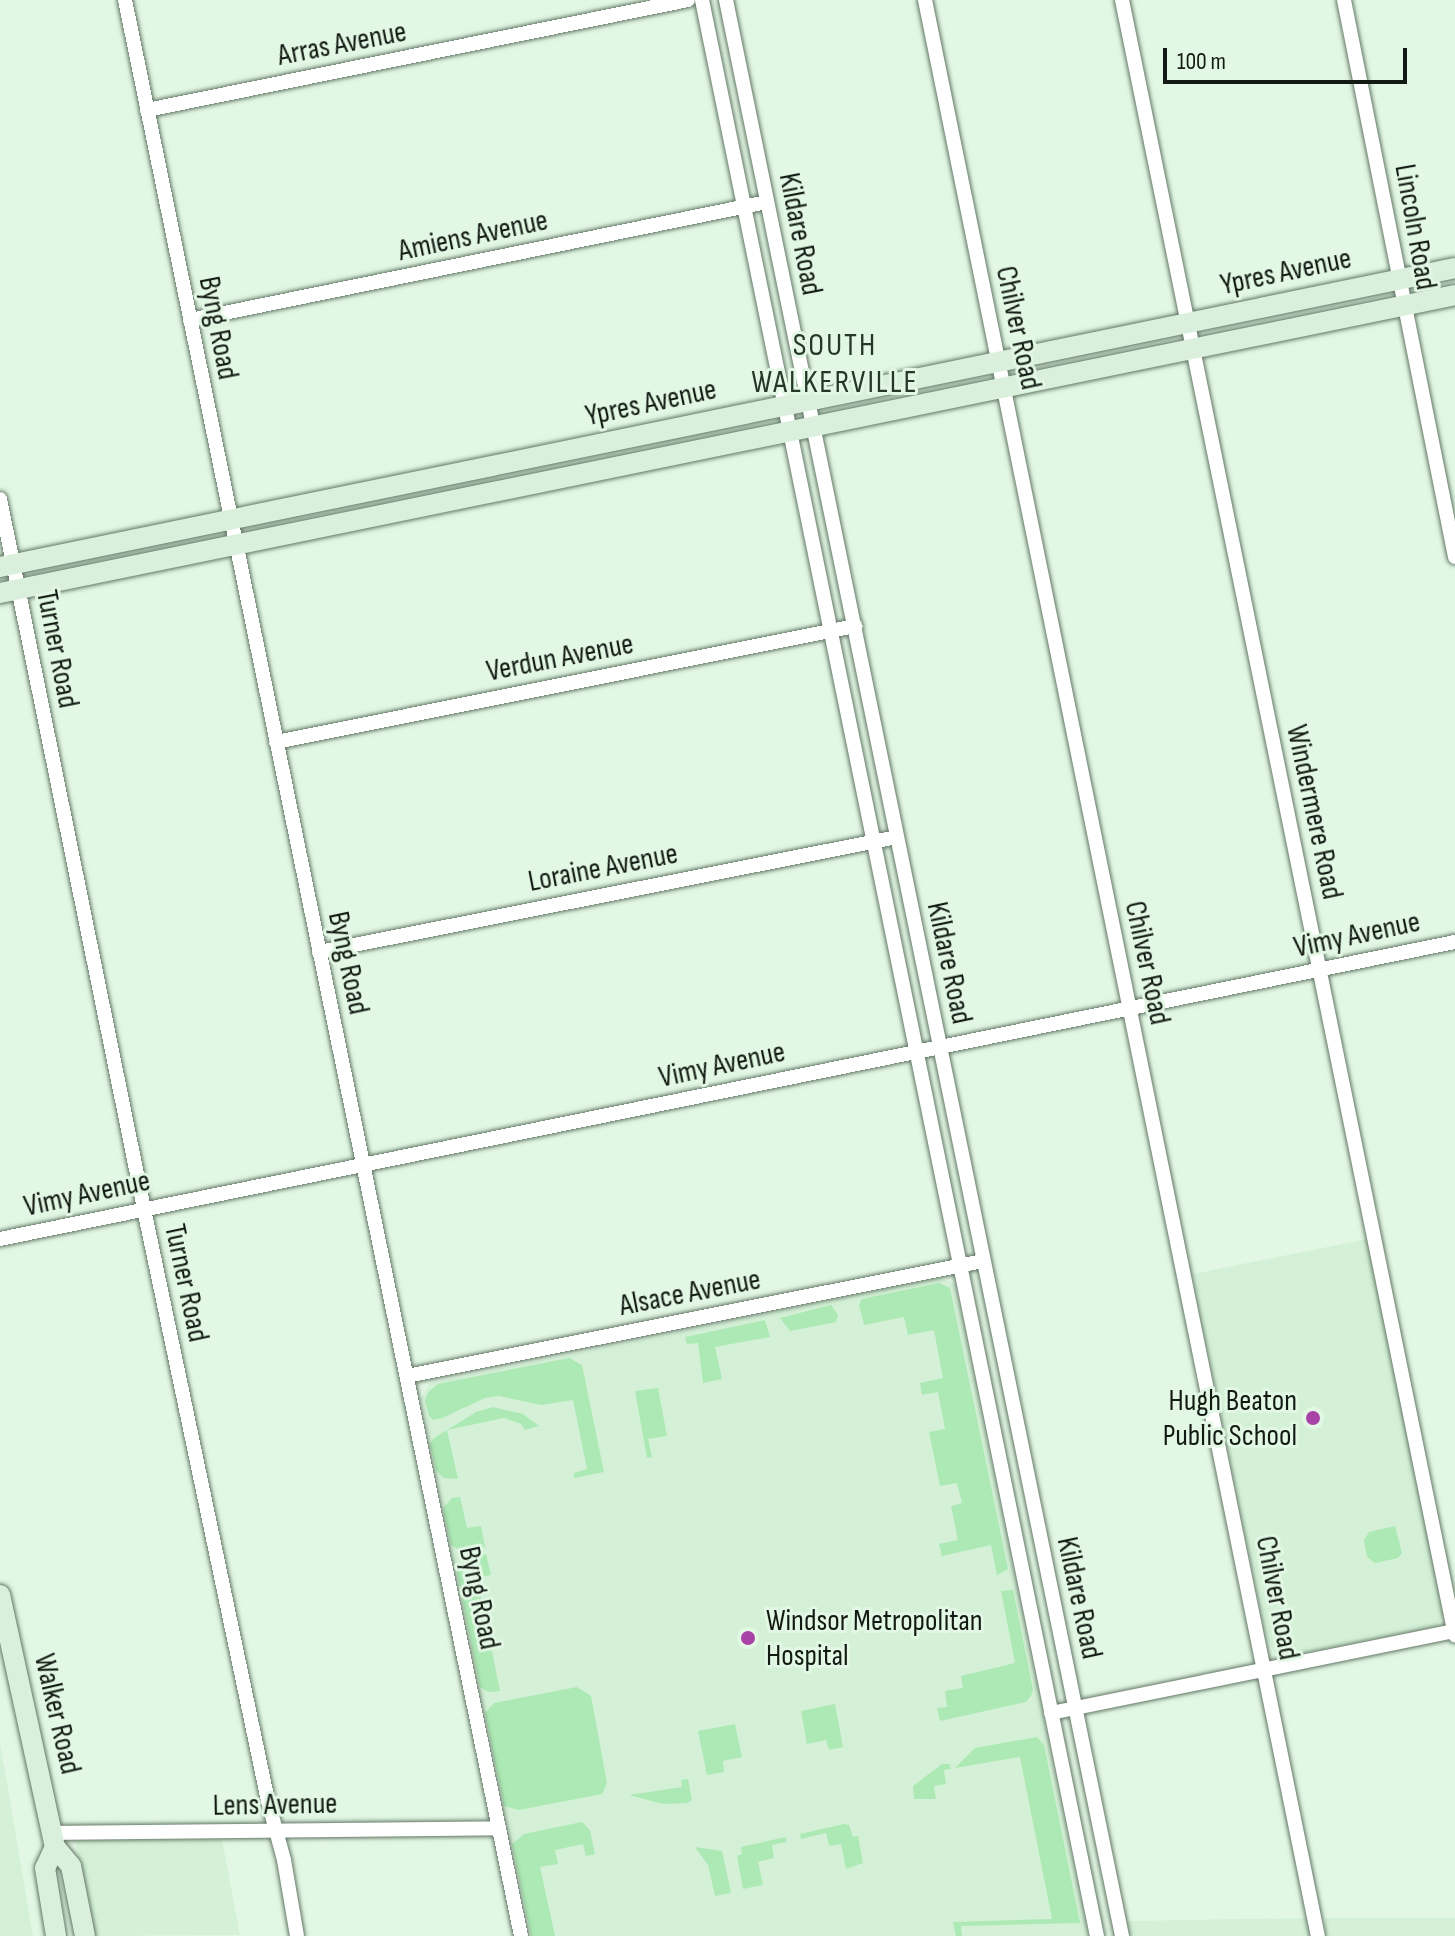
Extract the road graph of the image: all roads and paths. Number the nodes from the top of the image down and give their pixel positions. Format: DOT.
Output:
graph roads {
  1 [pos="125,0"];
  2 [pos="688,0"];
  3 [pos="702,0"];
  4 [pos="726,0"];
  5 [pos="925,0"];
  6 [pos="1122,0"];
  7 [pos="1344,0"];
  8 [pos="147,110"];
  9 [pos="767,202"];
  10 [pos="744,207"];
  11 [pos="1455,268"];
  12 [pos="1398,280"];
  13 [pos="1455,295"];
  14 [pos="1403,306"];
  15 [pos="190,320"];
  16 [pos="1188,323"];
  17 [pos="1193,348"];
  18 [pos="998,362"];
  19 [pos="1004,389"];
  20 [pos="808,401"];
  21 [pos="784,406"];
  22 [pos="813,428"];
  23 [pos="790,433"];
  24 [pos="0,499"];
  25 [pos="231,520"];
  26 [pos="236,545"];
  27 [pos="1455,557"];
  28 [pos="7,566"];
  29 [pos="9,592"];
  30 [pos="855,626"];
  31 [pos="830,631"];
  32 [pos="276,742"];
  33 [pos="897,837"];
  34 [pos="873,841"];
  35 [pos="1455,942"];
  36 [pos="319,952"];
  37 [pos="1319,969"];
  38 [pos="1130,1008"];
  39 [pos="940,1047"];
  40 [pos="916,1052"];
  41 [pos="363,1164"];
  42 [pos="144,1209"];
  43 [pos="0,1239"];
  44 [pos="983,1261"];
  45 [pos="960,1266"];
  46 [pos="407,1376"];
  47 [pos="0,1595"];
  48 [pos="1455,1632"];
  49 [pos="1265,1670"];
  50 [pos="1075,1708"];
  51 [pos="1051,1713"];
  52 [pos="499,1828"];
  53 [pos="277,1830"];
  54 [pos="54,1840"];
  55 [pos="56,1936"];
  56 [pos="85,1936"];
  57 [pos="297,1936"];
  58 [pos="521,1936"];
  59 [pos="1097,1936"];
  60 [pos="1122,1936"];
  61 [pos="1318,1936"];
  1 -- 8 [label="street, Byng Road"];
  2 -- 8 [label="street, Arras Avenue"];
  3 -- 10 [label="street, Kildare Road"];
  4 -- 9 [label="street, Kildare Road"];
  5 -- 18 [label="street, Chilver Road"];
  6 -- 16 [label="street, Windermere Road"];
  7 -- 12 [label="street, Lincoln Road"];
  8 -- 15 [label="street, Byng Road"];
  9 -- 10 [label="street, Amiens Avenue"];
  9 -- 20 [label="street, Kildare Road"];
  10 -- 15 [label="street, Amiens Avenue"];
  10 -- 21 [label="street, Kildare Road"];
  11 -- 12 [label="main road, Ypres Avenue"];
  12 -- 14 [label="street, Lincoln Road"];
  12 -- 16 [label="main road, Ypres Avenue"];
  13 -- 14 [label="main road, Ypres Avenue"];
  14 -- 17 [label="main road, Ypres Avenue"];
  14 -- 27 [label="street, Lincoln Road"];
  15 -- 25 [label="street, Byng Road"];
  16 -- 17 [label="street, Windermere Road"];
  16 -- 18 [label="main road, Ypres Avenue"];
  17 -- 19 [label="main road, Ypres Avenue"];
  17 -- 37 [label="street, Windermere Road"];
  18 -- 19 [label="street, Chilver Road"];
  18 -- 20 [label="main road, Ypres Avenue"];
  19 -- 22 [label="main road, Ypres Avenue"];
  19 -- 38 [label="street, Chilver Road"];
  20 -- 21 [label="main road, Ypres Avenue"];
  20 -- 22 [label="street, Kildare Road"];
  21 -- 23 [label="street, Kildare Road"];
  21 -- 25 [label="main road, Ypres Avenue"];
  22 -- 23 [label="main road, Ypres Avenue"];
  22 -- 30 [label="street, Kildare Road"];
  23 -- 26 [label="main road, Ypres Avenue"];
  23 -- 31 [label="street, Kildare Road"];
  24 -- 28 [label="street, Turner Road"];
  25 -- 26 [label="street, Byng Road"];
  25 -- 28 [label="main road, Ypres Avenue"];
  26 -- 29 [label="main road, Ypres Avenue"];
  26 -- 32 [label="street, Byng Road"];
  28 -- 29 [label="street, Turner Road"];
  29 -- 42 [label="street, Turner Road"];
  30 -- 31 [label="street, Verdun Avenue"];
  30 -- 33 [label="street, Kildare Road"];
  31 -- 32 [label="street, Verdun Avenue"];
  31 -- 34 [label="street, Kildare Road"];
  32 -- 36 [label="street, Byng Road"];
  33 -- 34 [label="street, Loraine Avenue"];
  33 -- 39 [label="street, Kildare Road"];
  34 -- 36 [label="street, Loraine Avenue"];
  34 -- 40 [label="street, Kildare Road"];
  35 -- 37 [label="street, Vimy Avenue"];
  36 -- 41 [label="street, Byng Road"];
  37 -- 38 [label="street, Vimy Avenue"];
  37 -- 48 [label="street, Windermere Road"];
  38 -- 39 [label="street, Vimy Avenue"];
  38 -- 49 [label="street, Chilver Road"];
  39 -- 40 [label="street, Vimy Avenue"];
  39 -- 44 [label="street, Kildare Road"];
  40 -- 41 [label="street, Vimy Avenue"];
  40 -- 45 [label="street, Kildare Road"];
  41 -- 42 [label="street, Vimy Avenue"];
  41 -- 46 [label="street, Byng Road"];
  42 -- 43 [label="street, Vimy Avenue"];
  42 -- 53 [label="street, Turner Road"];
  44 -- 45 [label="street, Alsace Avenue"];
  44 -- 50 [label="street, Kildare Road"];
  45 -- 46 [label="street, Alsace Avenue"];
  45 -- 51 [label="street, Kildare Road"];
  46 -- 52 [label="street, Byng Road"];
  47 -- 54 [label="main road, Walker Road"];
  48 -- 49 [label="street"];
  49 -- 50 [label="street"];
  49 -- 61 [label="street, Chilver Road"];
  50 -- 51 [label="street"];
  50 -- 60 [label="street, Kildare Road"];
  51 -- 59 [label="street, Kildare Road"];
  52 -- 53 [label="street, Lens Avenue"];
  52 -- 58 [label="street, Byng Road"];
  53 -- 54 [label="street, Lens Avenue"];
  53 -- 57 [label="street, Turner Road"];
  54 -- 55 [label="main road, Walker Road"];
  54 -- 56 [label="main road, Walker Road"];
}
